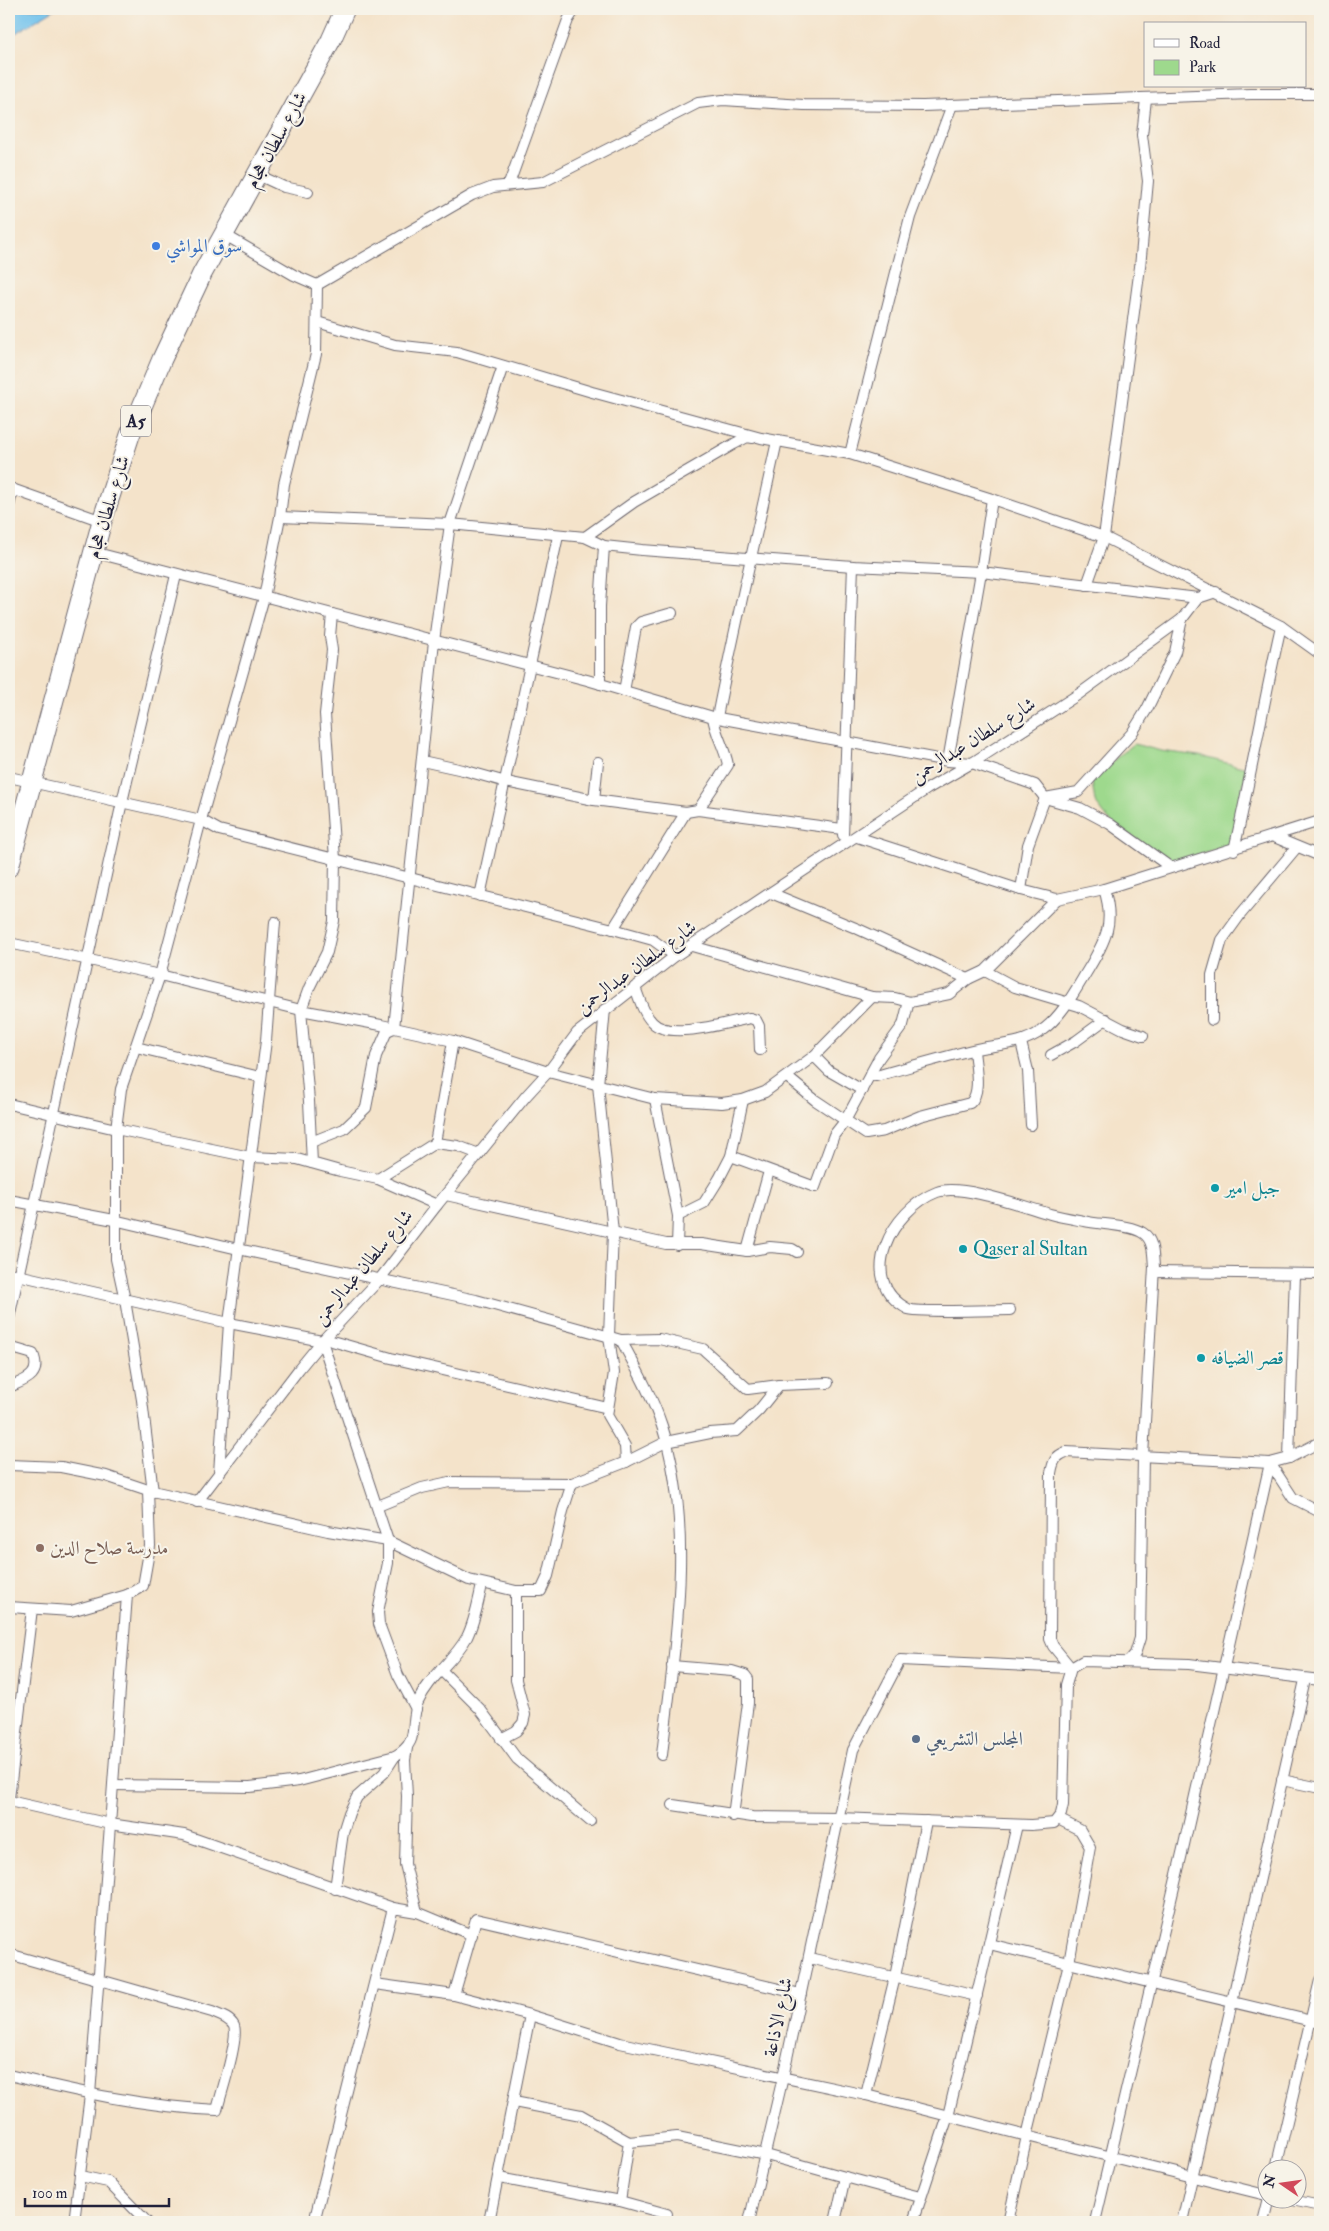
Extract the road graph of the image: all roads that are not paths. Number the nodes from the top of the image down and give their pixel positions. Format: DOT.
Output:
graph roads {
  1 [pos="345,9"];
  2 [pos="575,9"];
  3 [pos="1320,94"];
  4 [pos="1146,99"];
  5 [pos="952,105"];
  6 [pos="256,174"];
  7 [pos="509,184"];
  8 [pos="308,192"];
  9 [pos="224,235"];
  10 [pos="317,284"];
  11 [pos="316,322"];
  12 [pos="503,366"];
  13 [pos="761,438"];
  14 [pos="777,441"];
  15 [pos="850,454"];
  16 [pos="11,488"];
  17 [pos="992,499"];
  18 [pos="9,506"];
  19 [pos="280,517"];
  20 [pos="102,521"];
  21 [pos="450,524"];
  22 [pos="558,536"];
  23 [pos="585,537"];
  24 [pos="1104,537"];
  25 [pos="604,546"];
  26 [pos="93,552"];
  27 [pos="752,557"];
  28 [pos="853,566"];
  29 [pos="981,572"];
  30 [pos="176,575"];
  31 [pos="1088,586"];
  32 [pos="1216,592"];
  33 [pos="264,596"];
  34 [pos="1198,598"];
  35 [pos="672,613"];
  36 [pos="332,614"];
  37 [pos="1182,619"];
  38 [pos="1281,626"];
  39 [pos="434,641"];
  40 [pos="1320,654"];
  41 [pos="530,667"];
  42 [pos="600,684"];
  43 [pos="624,691"];
  44 [pos="715,717"];
  45 [pos="846,742"];
  46 [pos="422,761"];
  47 [pos="948,761"];
  48 [pos="598,762"];
  49 [pos="972,763"];
  50 [pos="9,777"];
  51 [pos="506,782"];
  52 [pos="32,783"];
  53 [pos="1045,798"];
  54 [pos="594,800"];
  55 [pos="122,802"];
  56 [pos="698,810"];
  57 [pos="686,812"];
  58 [pos="200,820"];
  59 [pos="1320,822"];
  60 [pos="842,829"];
  61 [pos="857,837"];
  62 [pos="1274,837"];
  63 [pos="844,844"];
  64 [pos="1297,847"];
  65 [pos="1234,850"];
  66 [pos="1320,856"];
  67 [pos="335,859"];
  68 [pos="9,867"];
  69 [pos="1170,867"];
  70 [pos="408,878"];
  71 [pos="1022,890"];
  72 [pos="1104,890"];
  73 [pos="771,893"];
  74 [pos="480,896"];
  75 [pos="1057,899"];
  76 [pos="275,922"];
  77 [pos="613,929"];
  78 [pos="9,942"];
  79 [pos="692,946"];
  80 [pos="675,956"];
  81 [pos="88,961"];
  82 [pos="985,971"];
  83 [pos="160,975"];
  84 [pos="968,979"];
  85 [pos="635,987"];
  86 [pos="872,997"];
  87 [pos="269,1002"];
  88 [pos="910,1002"];
  89 [pos="1066,1002"];
  90 [pos="606,1009"];
  91 [pos="300,1010"];
  92 [pos="1106,1019"];
  93 [pos="1212,1020"];
  94 [pos="394,1028"];
  95 [pos="1142,1036"];
  96 [pos="453,1041"];
  97 [pos="1021,1042"];
  98 [pos="136,1047"];
  99 [pos="760,1050"];
  100 [pos="974,1050"];
  101 [pos="1051,1055"];
  102 [pos="814,1056"];
  103 [pos="548,1072"];
  104 [pos="870,1075"];
  105 [pos="260,1077"];
  106 [pos="787,1077"];
  107 [pos="598,1086"];
  108 [pos="862,1090"];
  109 [pos="655,1099"];
  110 [pos="743,1100"];
  111 [pos="9,1104"];
  112 [pos="54,1115"];
  113 [pos="845,1121"];
  114 [pos="1032,1125"];
  115 [pos="116,1129"];
  116 [pos="311,1142"];
  117 [pos="435,1144"];
  118 [pos="479,1154"];
  119 [pos="731,1156"];
  120 [pos="250,1157"];
  121 [pos="312,1163"];
  122 [pos="769,1171"];
  123 [pos="378,1179"];
  124 [pos="446,1195"];
  125 [pos="9,1200"];
  126 [pos="34,1204"];
  127 [pos="437,1205"];
  128 [pos="678,1216"];
  129 [pos="114,1220"];
  130 [pos="613,1232"];
  131 [pos="677,1245"];
  132 [pos="238,1249"];
  133 [pos="747,1251"];
  134 [pos="797,1252"];
  135 [pos="1154,1272"];
  136 [pos="14,1274"];
  137 [pos="1295,1274"];
  138 [pos="1320,1274"];
  139 [pos="379,1280"];
  140 [pos="125,1300"];
  141 [pos="1010,1310"];
  142 [pos="9,1318"];
  143 [pos="229,1323"];
  144 [pos="609,1336"];
  145 [pos="324,1340"];
  146 [pos="621,1340"];
  147 [pos="9,1347"];
  148 [pos="828,1383"];
  149 [pos="779,1385"];
  150 [pos="9,1387"];
  151 [pos="608,1408"];
  152 [pos="666,1442"];
  153 [pos="1320,1442"];
  154 [pos="1143,1456"];
  155 [pos="1289,1458"];
  156 [pos="626,1462"];
  157 [pos="1270,1462"];
  158 [pos="9,1465"];
  159 [pos="219,1474"];
  160 [pos="572,1483"];
  161 [pos="151,1490"];
  162 [pos="197,1502"];
  163 [pos="378,1506"];
  164 [pos="1320,1512"];
  165 [pos="388,1541"];
  166 [pos="482,1585"];
  167 [pos="516,1591"];
  168 [pos="127,1595"];
  169 [pos="9,1607"];
  170 [pos="32,1609"];
  171 [pos="1129,1661"];
  172 [pos="672,1666"];
  173 [pos="1225,1667"];
  174 [pos="1072,1668"];
  175 [pos="441,1670"];
  176 [pos="1305,1680"];
  177 [pos="1320,1680"];
  178 [pos="416,1709"];
  179 [pos="501,1739"];
  180 [pos="407,1748"];
  181 [pos="662,1755"];
  182 [pos="396,1756"];
  183 [pos="1282,1780"];
  184 [pos="113,1785"];
  185 [pos="1320,1788"];
  186 [pos="9,1799"];
  187 [pos="673,1805"];
  188 [pos="733,1816"];
  189 [pos="838,1818"];
  190 [pos="1058,1819"];
  191 [pos="926,1821"];
  192 [pos="590,1822"];
  193 [pos="110,1824"];
  194 [pos="1017,1825"];
  195 [pos="335,1889"];
  196 [pos="393,1908"];
  197 [pos="417,1912"];
  198 [pos="472,1935"];
  199 [pos="989,1944"];
  200 [pos="9,1954"];
  201 [pos="808,1958"];
  202 [pos="1069,1963"];
  203 [pos="895,1977"];
  204 [pos="99,1979"];
  205 [pos="1320,1980"];
  206 [pos="1152,1983"];
  207 [pos="375,1984"];
  208 [pos="801,1994"];
  209 [pos="454,1995"];
  210 [pos="977,1996"];
  211 [pos="1232,2003"];
  212 [pos="530,2015"];
  213 [pos="1316,2022"];
  214 [pos="9,2075"];
  215 [pos="783,2077"];
  216 [pos="90,2095"];
  217 [pos="866,2095"];
  218 [pos="514,2102"];
  219 [pos="948,2116"];
  220 [pos="1027,2136"];
  221 [pos="629,2142"];
  222 [pos="766,2155"];
  223 [pos="1111,2157"];
  224 [pos="1279,2158"];
  225 [pos="80,2176"];
  226 [pos="1193,2176"];
  227 [pos="845,2177"];
  228 [pos="499,2178"];
  229 [pos="1256,2192"];
  230 [pos="920,2197"];
  231 [pos="620,2201"];
  232 [pos="1306,2203"];
  233 [pos="1320,2206"];
  234 [pos="1267,2208"];
  235 [pos="144,2220"];
  236 [pos="74,2222"];
  237 [pos="314,2222"];
  238 [pos="489,2222"];
  239 [pos="665,2222"];
  240 [pos="749,2222"];
  241 [pos="835,2222"];
  242 [pos="913,2222"];
  243 [pos="1008,2222"];
  244 [pos="1095,2222"];
  245 [pos="1182,2222"];
  246 [pos="1264,2222"];
  1 -- 6 [label="highway, شارع سلطان هجام / A5"];
  2 -- 7 [label="street"];
  3 -- 4 [label="street"];
  4 -- 5 [label="street"];
  4 -- 24 [label="street"];
  5 -- 7 [label="street"];
  5 -- 15 [label="street"];
  6 -- 8 [label="street"];
  6 -- 9 [label="highway, شارع سلطان هجام / A5"];
  7 -- 10 [label="street"];
  9 -- 10 [label="street"];
  9 -- 20 [label="highway, شارع سلطان هجام / A5"];
  10 -- 11 [label="street"];
  11 -- 12 [label="street"];
  11 -- 19 [label="street"];
  12 -- 13 [label="street"];
  12 -- 21 [label="street"];
  13 -- 14 [label="street"];
  13 -- 23 [label="street"];
  14 -- 15 [label="street"];
  14 -- 27 [label="street"];
  15 -- 17 [label="street"];
  16 -- 18 [label="street"];
  16 -- 20 [label="street"];
  17 -- 24 [label="street"];
  17 -- 29 [label="street"];
  19 -- 21 [label="street"];
  19 -- 33 [label="street"];
  20 -- 26 [label="highway, شارع سلطان هجام / A5"];
  21 -- 22 [label="street"];
  21 -- 39 [label="street"];
  22 -- 23 [label="street"];
  22 -- 41 [label="street"];
  23 -- 25 [label="street"];
  24 -- 31 [label="street"];
  24 -- 32 [label="street"];
  25 -- 27 [label="street"];
  25 -- 42 [label="street"];
  26 -- 30 [label="street"];
  26 -- 52 [label="highway, شارع سلطان هجام / A5"];
  27 -- 28 [label="street"];
  27 -- 44 [label="street"];
  28 -- 29 [label="street"];
  28 -- 45 [label="street"];
  29 -- 31 [label="street"];
  29 -- 47 [label="street"];
  30 -- 33 [label="street"];
  30 -- 55 [label="street"];
  31 -- 34 [label="street"];
  32 -- 34 [label="street"];
  32 -- 38 [label="street"];
  33 -- 36 [label="street"];
  33 -- 58 [label="street"];
  34 -- 37 [label="street, شارع سلطان عبدالرحمن"];
  35 -- 43 [label="street"];
  36 -- 39 [label="street"];
  36 -- 67 [label="street"];
  37 -- 49 [label="street, شارع سلطان عبدالرحمن"];
  37 -- 53 [label="street"];
  38 -- 40 [label="street"];
  38 -- 65 [label="street"];
  39 -- 41 [label="street"];
  39 -- 46 [label="street"];
  41 -- 42 [label="street"];
  41 -- 51 [label="street"];
  42 -- 43 [label="street"];
  43 -- 44 [label="street"];
  44 -- 45 [label="street"];
  44 -- 56 [label="street"];
  45 -- 47 [label="street"];
  45 -- 60 [label="street"];
  46 -- 51 [label="street"];
  46 -- 70 [label="street"];
  47 -- 49 [label="street"];
  48 -- 54 [label="street"];
  49 -- 53 [label="street"];
  49 -- 61 [label="street, شارع سلطان عبدالرحمن"];
  50 -- 52 [label="street"];
  51 -- 54 [label="street"];
  51 -- 74 [label="street"];
  52 -- 55 [label="street"];
  52 -- 68 [label="highway, شارع سلطان هجام / A5"];
  53 -- 69 [label="street"];
  53 -- 71 [label="street"];
  54 -- 57 [label="street"];
  55 -- 58 [label="street"];
  55 -- 81 [label="street"];
  56 -- 57 [label="street"];
  56 -- 60 [label="street"];
  57 -- 77 [label="street"];
  58 -- 67 [label="street"];
  58 -- 83 [label="street"];
  59 -- 62 [label="street"];
  60 -- 63 [label="street"];
  61 -- 63 [label="street, شارع سلطان عبدالرحمن"];
  61 -- 71 [label="street"];
  62 -- 64 [label="street"];
  62 -- 65 [label="street"];
  63 -- 73 [label="street, شارع سلطان عبدالرحمن"];
  64 -- 66 [label="street"];
  64 -- 93 [label="street"];
  65 -- 69 [label="street"];
  67 -- 70 [label="street"];
  67 -- 91 [label="street"];
  69 -- 72 [label="street"];
  70 -- 74 [label="street"];
  70 -- 94 [label="street"];
  71 -- 75 [label="street"];
  72 -- 75 [label="street"];
  72 -- 89 [label="street"];
  73 -- 79 [label="street, شارع سلطان عبدالرحمن"];
  73 -- 84 [label="street"];
  74 -- 77 [label="street"];
  75 -- 82 [label="street"];
  76 -- 87 [label="street"];
  77 -- 80 [label="street"];
  78 -- 81 [label="street"];
  79 -- 80 [label="street, شارع سلطان عبدالرحمن"];
  79 -- 86 [label="street"];
  80 -- 85 [label="street, شارع سلطان عبدالرحمن"];
  81 -- 83 [label="street"];
  81 -- 112 [label="street"];
  82 -- 84 [label="street"];
  82 -- 89 [label="street"];
  83 -- 87 [label="street"];
  83 -- 98 [label="street"];
  84 -- 88 [label="street"];
  85 -- 90 [label="street, شارع سلطان عبدالرحمن"];
  85 -- 99 [label="street"];
  86 -- 88 [label="street"];
  86 -- 102 [label="street"];
  87 -- 91 [label="street"];
  87 -- 105 [label="street"];
  88 -- 104 [label="street"];
  89 -- 92 [label="street"];
  89 -- 97 [label="street"];
  90 -- 103 [label="street, شارع سلطان عبدالرحمن"];
  90 -- 107 [label="street"];
  91 -- 94 [label="street"];
  91 -- 116 [label="street"];
  92 -- 95 [label="street"];
  92 -- 101 [label="street"];
  94 -- 96 [label="street"];
  94 -- 116 [label="street"];
  96 -- 103 [label="street"];
  96 -- 117 [label="street"];
  97 -- 100 [label="street"];
  97 -- 114 [label="street"];
  98 -- 105 [label="street"];
  98 -- 115 [label="street"];
  100 -- 104 [label="street"];
  100 -- 113 [label="street"];
  102 -- 106 [label="street"];
  102 -- 108 [label="street"];
  103 -- 107 [label="street"];
  103 -- 118 [label="street, شارع سلطان عبدالرحمن"];
  104 -- 108 [label="street"];
  105 -- 120 [label="street"];
  106 -- 110 [label="street"];
  106 -- 113 [label="street"];
  107 -- 109 [label="street"];
  107 -- 130 [label="street"];
  108 -- 113 [label="street"];
  109 -- 110 [label="street"];
  109 -- 128 [label="street"];
  110 -- 119 [label="street"];
  111 -- 112 [label="street"];
  112 -- 115 [label="street"];
  112 -- 126 [label="street"];
  113 -- 122 [label="street"];
  115 -- 120 [label="street"];
  115 -- 129 [label="street"];
  116 -- 121 [label="street"];
  117 -- 118 [label="street"];
  117 -- 123 [label="street"];
  118 -- 124 [label="street, شارع سلطان عبدالرحمن"];
  119 -- 122 [label="street"];
  119 -- 128 [label="street"];
  120 -- 121 [label="street"];
  120 -- 132 [label="street"];
  121 -- 123 [label="street"];
  122 -- 133 [label="street"];
  123 -- 127 [label="street"];
  124 -- 127 [label="street, شارع سلطان عبدالرحمن"];
  124 -- 130 [label="street"];
  125 -- 126 [label="street"];
  126 -- 129 [label="street"];
  126 -- 136 [label="street"];
  127 -- 139 [label="street, شارع سلطان عبدالرحمن"];
  128 -- 131 [label="street"];
  129 -- 132 [label="street"];
  129 -- 140 [label="street"];
  130 -- 131 [label="street"];
  130 -- 144 [label="street"];
  131 -- 133 [label="street"];
  132 -- 139 [label="street"];
  132 -- 143 [label="street"];
  133 -- 134 [label="street"];
  135 -- 137 [label="street"];
  135 -- 141 [label="street"];
  135 -- 154 [label="street"];
  136 -- 140 [label="street"];
  136 -- 142 [label="street"];
  137 -- 138 [label="street"];
  137 -- 155 [label="street"];
  139 -- 144 [label="street"];
  139 -- 145 [label="street, شارع سلطان عبدالرحمن"];
  140 -- 143 [label="street"];
  140 -- 161 [label="street"];
  143 -- 145 [label="street"];
  143 -- 159 [label="street"];
  144 -- 146 [label="street"];
  144 -- 151 [label="street"];
  145 -- 151 [label="street"];
  145 -- 159 [label="street, شارع سلطان عبدالرحمن"];
  145 -- 163 [label="street"];
  146 -- 149 [label="street"];
  146 -- 152 [label="street"];
  147 -- 150 [label="street"];
  148 -- 149 [label="street"];
  149 -- 152 [label="street"];
  151 -- 156 [label="street"];
  152 -- 156 [label="street"];
  152 -- 172 [label="street"];
  153 -- 155 [label="street"];
  154 -- 157 [label="street"];
  154 -- 171 [label="street"];
  154 -- 174 [label="street"];
  155 -- 157 [label="street"];
  156 -- 160 [label="street"];
  157 -- 164 [label="street"];
  157 -- 173 [label="street"];
  158 -- 161 [label="street"];
  159 -- 162 [label="street, شارع سلطان عبدالرحمن"];
  160 -- 163 [label="street"];
  160 -- 167 [label="street"];
  161 -- 162 [label="street"];
  161 -- 168 [label="street"];
  162 -- 165 [label="street"];
  163 -- 165 [label="street"];
  165 -- 166 [label="street"];
  165 -- 178 [label="street"];
  166 -- 167 [label="street"];
  166 -- 175 [label="street"];
  167 -- 179 [label="street"];
  168 -- 170 [label="street"];
  168 -- 184 [label="street"];
  169 -- 170 [label="street"];
  170 -- 186 [label="street"];
  171 -- 173 [label="street"];
  171 -- 174 [label="street"];
  172 -- 181 [label="street"];
  172 -- 188 [label="street"];
  173 -- 176 [label="street"];
  173 -- 206 [label="street"];
  174 -- 189 [label="street, شارع الاذاعة"];
  174 -- 190 [label="street"];
  175 -- 178 [label="street"];
  175 -- 179 [label="street"];
  176 -- 177 [label="street"];
  176 -- 183 [label="street"];
  178 -- 180 [label="street"];
  179 -- 192 [label="street"];
  180 -- 182 [label="street"];
  180 -- 197 [label="street"];
  182 -- 184 [label="street"];
  182 -- 195 [label="street"];
  183 -- 185 [label="street"];
  183 -- 211 [label="street"];
  184 -- 193 [label="street"];
  186 -- 193 [label="street"];
  187 -- 188 [label="street"];
  188 -- 189 [label="street"];
  189 -- 191 [label="street"];
  189 -- 201 [label="street, شارع الاذاعة"];
  190 -- 194 [label="street"];
  190 -- 202 [label="street"];
  191 -- 194 [label="street"];
  191 -- 203 [label="street"];
  193 -- 195 [label="street"];
  193 -- 204 [label="street"];
  194 -- 199 [label="street"];
  195 -- 196 [label="street"];
  196 -- 197 [label="street"];
  196 -- 207 [label="street"];
  197 -- 198 [label="street"];
  198 -- 208 [label="street"];
  198 -- 209 [label="street"];
  199 -- 202 [label="street"];
  199 -- 210 [label="street"];
  200 -- 204 [label="street"];
  201 -- 203 [label="street"];
  201 -- 208 [label="street, شارع الاذاعة"];
  202 -- 206 [label="street"];
  202 -- 220 [label="street"];
  203 -- 210 [label="street"];
  203 -- 217 [label="street"];
  204 -- 216 [label="street"];
  204 -- 216 [label="street"];
  205 -- 213 [label="street"];
  206 -- 211 [label="street"];
  206 -- 223 [label="street"];
  207 -- 209 [label="street"];
  207 -- 237 [label="street"];
  208 -- 215 [label="street, شارع الاذاعة"];
  209 -- 212 [label="street"];
  210 -- 219 [label="street"];
  211 -- 213 [label="street"];
  211 -- 226 [label="street"];
  212 -- 215 [label="street"];
  212 -- 218 [label="street"];
  213 -- 224 [label="street"];
  214 -- 216 [label="street"];
  215 -- 217 [label="street"];
  215 -- 222 [label="street, شارع الاذاعة"];
  216 -- 225 [label="street"];
  217 -- 219 [label="street"];
  218 -- 221 [label="street"];
  218 -- 228 [label="street"];
  219 -- 220 [label="street"];
  219 -- 230 [label="street"];
  220 -- 223 [label="street"];
  220 -- 243 [label="street"];
  221 -- 222 [label="street"];
  221 -- 231 [label="street"];
  222 -- 227 [label="street"];
  222 -- 240 [label="street, شارع الاذاعة"];
  223 -- 226 [label="street"];
  223 -- 244 [label="street"];
  225 -- 235 [label="street"];
  225 -- 236 [label="street"];
  226 -- 229 [label="street"];
  226 -- 245 [label="street"];
  227 -- 230 [label="street"];
  227 -- 241 [label="street"];
  228 -- 231 [label="street"];
  228 -- 238 [label="street"];
  230 -- 242 [label="street"];
  231 -- 239 [label="street"];
  232 -- 233 [label="street"];
  234 -- 246 [label="street"];
}
